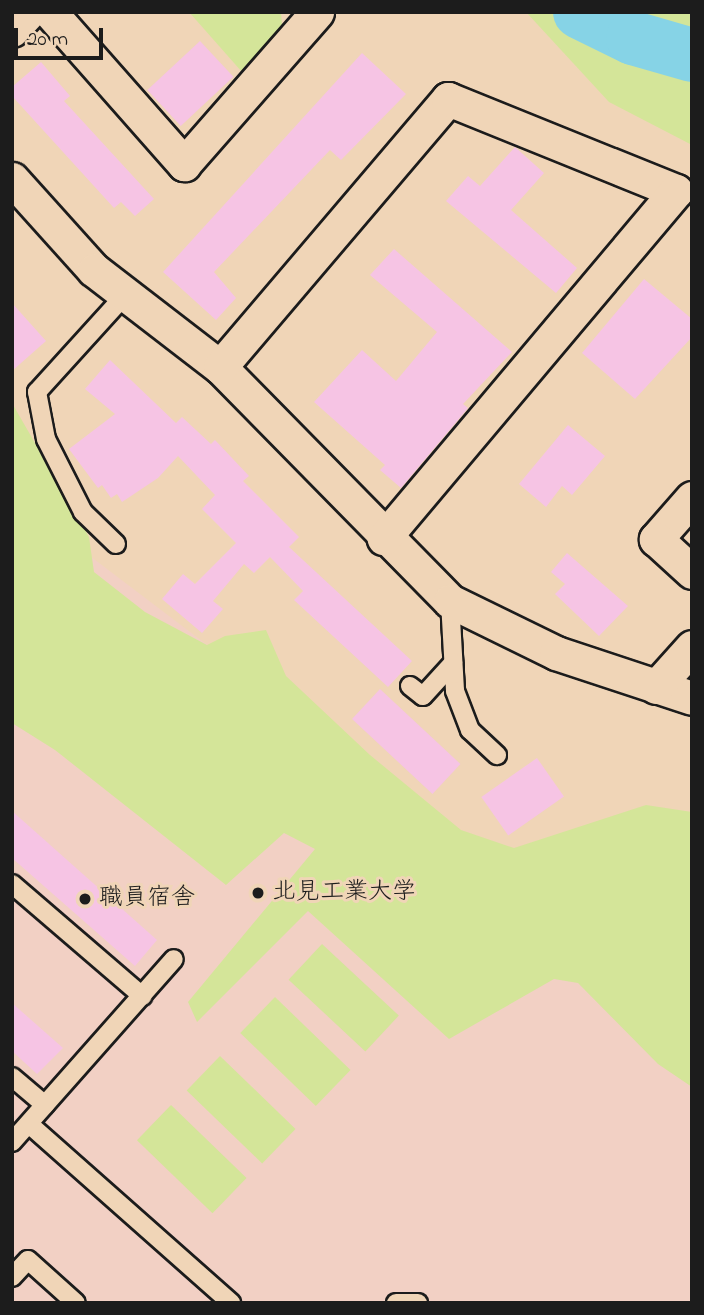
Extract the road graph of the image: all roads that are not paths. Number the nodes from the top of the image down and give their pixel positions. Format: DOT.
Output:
graph roads {
  1 [pos="29,12"];
  2 [pos="50,12"];
  3 [pos="317,12"];
  4 [pos="12,30"];
  5 [pos="12,179"];
  6 [pos="124,296"];
  7 [pos="220,367"];
  8 [pos="692,498"];
  9 [pos="384,538"];
  10 [pos="116,544"];
  11 [pos="692,572"];
  12 [pos="450,601"];
  13 [pos="692,647"];
  14 [pos="453,663"];
  15 [pos="410,686"];
  16 [pos="656,687"];
  17 [pos="692,698"];
  18 [pos="497,755"];
  19 [pos="12,884"];
  20 [pos="174,960"];
  21 [pos="142,996"];
  22 [pos="12,1077"];
  23 [pos="45,1105"];
  24 [pos="29,1124"];
  25 [pos="12,1142"];
  26 [pos="12,1277"];
  27 [pos="67,1300"];
  28 [pos="398,1302"];
  29 [pos="230,1303"];
  30 [pos="418,1303"];
  1 -- 4 [label="street"];
  2 -- 3 [label="street"];
  5 -- 6 [label="street"];
  6 -- 7 [label="street"];
  6 -- 10 [label="lane"];
  7 -- 9 [label="street"];
  7 -- 9 [label="street"];
  8 -- 11 [label="street"];
  9 -- 12 [label="street"];
  12 -- 14 [label="lane"];
  12 -- 16 [label="street"];
  13 -- 16 [label="street"];
  14 -- 15 [label="lane"];
  14 -- 18 [label="lane"];
  16 -- 17 [label="street"];
  19 -- 21 [label="lane"];
  20 -- 21 [label="lane"];
  21 -- 23 [label="lane"];
  22 -- 23 [label="lane"];
  23 -- 24 [label="lane"];
  24 -- 25 [label="lane"];
  24 -- 29 [label="lane"];
  26 -- 27 [label="lane"];
  28 -- 30 [label="lane"];
}
